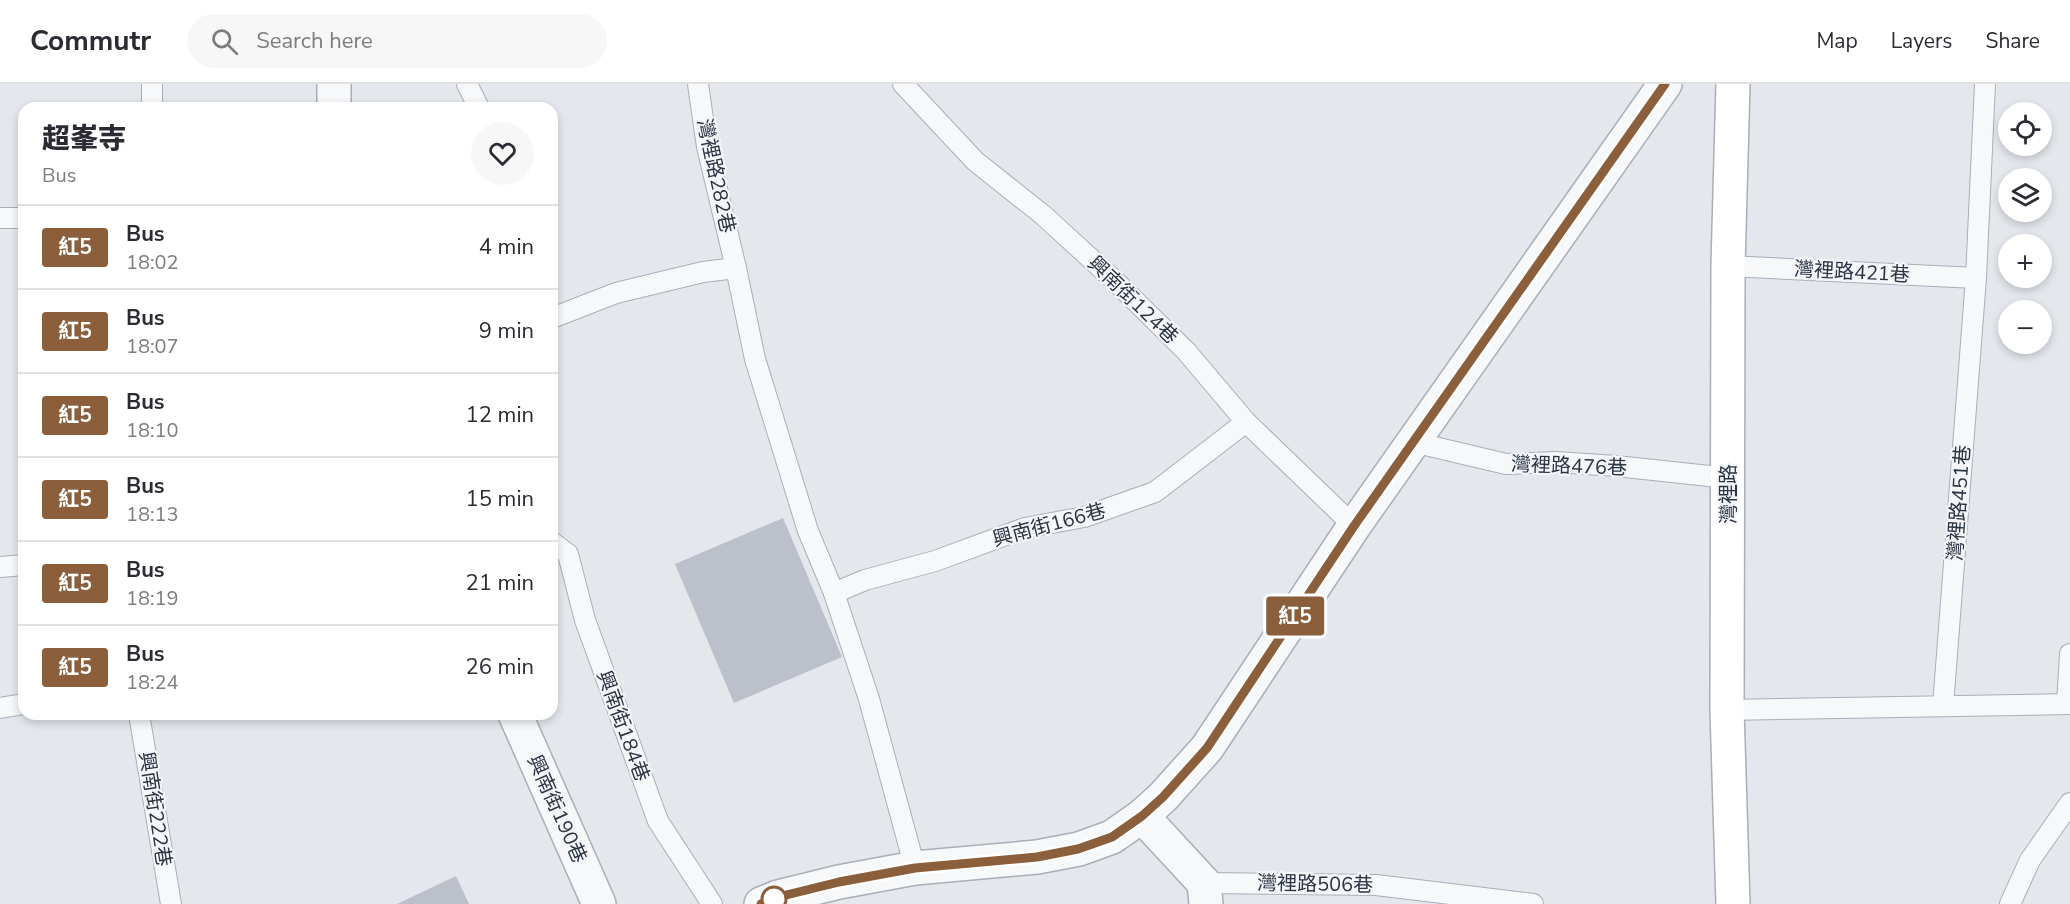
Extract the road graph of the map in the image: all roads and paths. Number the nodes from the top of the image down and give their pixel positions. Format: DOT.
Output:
graph roads {
  1 [pos="334,84"];
  2 [pos="467,84"];
  3 [pos="698,84"];
  4 [pos="903,84"];
  5 [pos="1665,84"];
  6 [pos="1733,84"];
  7 [pos="1985,84"];
  8 [pos="334,102"];
  9 [pos="476,102"];
  10 [pos="0,218"];
  11 [pos="18,218"];
  12 [pos="1728,266"];
  13 [pos="736,268"];
  14 [pos="1976,278"];
  15 [pos="558,316"];
  16 [pos="1246,422"];
  17 [pos="1413,442"];
  18 [pos="1728,478"];
  19 [pos="1354,526"];
  20 [pos="558,546"];
  21 [pos="18,566"];
  22 [pos="0,567"];
  23 [pos="834,594"];
  24 [pos="2070,654"];
  25 [pos="2068,704"];
  26 [pos="18,705"];
  27 [pos="1943,706"];
  28 [pos="0,708"];
  29 [pos="1727,710"];
  30 [pos="140,720"];
  31 [pos="518,720"];
  32 [pos="2070,803"];
  33 [pos="1142,816"];
  34 [pos="915,868"];
  35 [pos="1205,894"];
  36 [pos="171,904"];
  37 [pos="599,904"];
  38 [pos="712,904"];
  39 [pos="761,904"];
  40 [pos="1533,904"];
  41 [pos="1733,904"];
  42 [pos="2010,904"];
  1 -- 8 [label="street"];
  2 -- 9 [label="lane"];
  3 -- 13 [label="lane, 灣裡路282巷"];
  4 -- 16 [label="lane, 興南街124巷"];
  5 -- 17 [label="street"];
  6 -- 12 [label="street, 灣裡路"];
  7 -- 14 [label="lane, 灣裡路451巷"];
  10 -- 11 [label="lane"];
  12 -- 14 [label="lane, 灣裡路421巷"];
  12 -- 18 [label="street, 灣裡路"];
  13 -- 15 [label="lane"];
  13 -- 23 [label="lane"];
  14 -- 27 [label="lane, 灣裡路451巷"];
  16 -- 19 [label="lane, 興南街124巷"];
  16 -- 23 [label="lane, 興南街166巷"];
  17 -- 18 [label="lane, 灣裡路476巷"];
  17 -- 19 [label="street"];
  18 -- 29 [label="street, 灣裡路"];
  19 -- 33 [label="street"];
  20 -- 38 [label="lane, 興南街184巷"];
  21 -- 22 [label="lane"];
  23 -- 34 [label="lane"];
  24 -- 25 [label="lane"];
  25 -- 27 [label="lane"];
  26 -- 28 [label="lane"];
  27 -- 29 [label="lane"];
  29 -- 41 [label="street, 灣裡路"];
  30 -- 36 [label="lane, 興南街222巷"];
  31 -- 37 [label="street, 興南街190巷"];
  32 -- 42 [label="lane"];
  33 -- 34 [label="street"];
  33 -- 35 [label="street"];
  34 -- 39 [label="street"];
  35 -- 40 [label="lane, 灣裡路506巷"];
}
